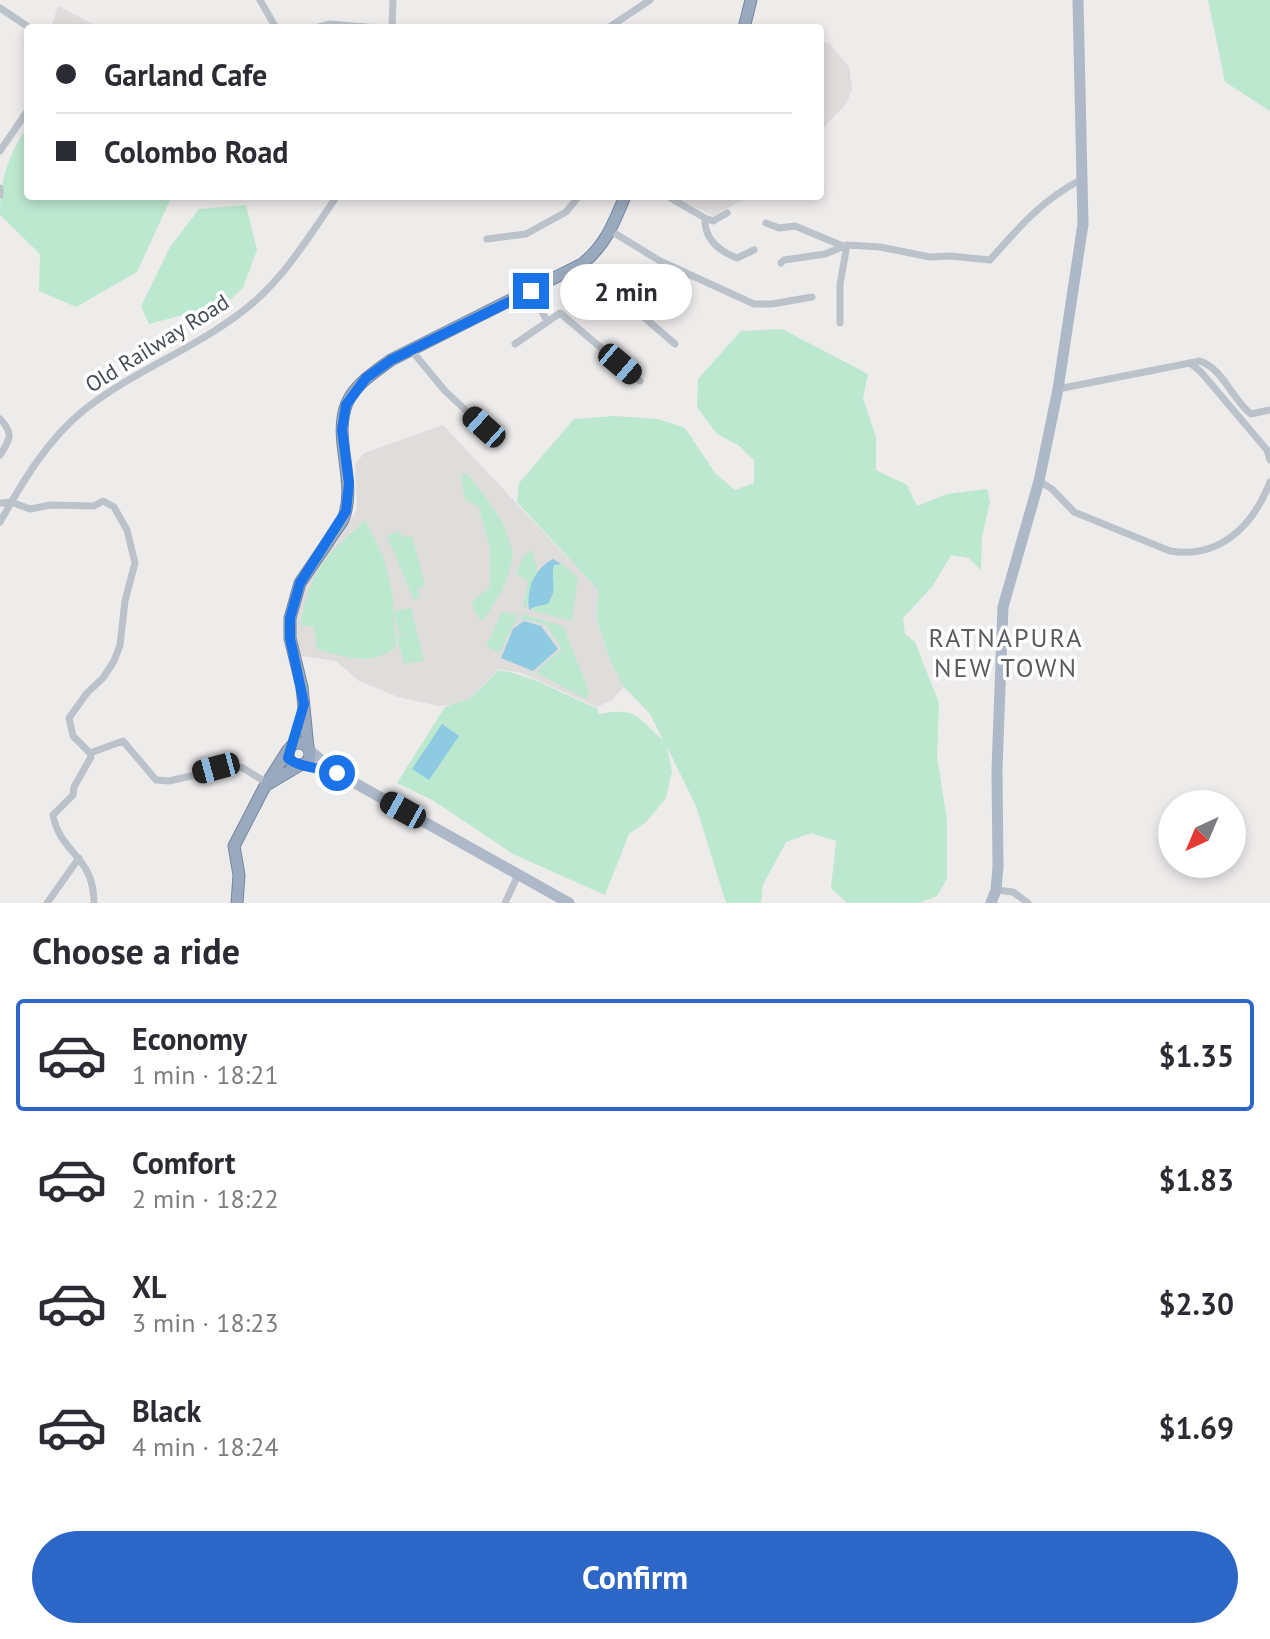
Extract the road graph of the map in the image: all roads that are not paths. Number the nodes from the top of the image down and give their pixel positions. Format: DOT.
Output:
graph roads {
  1 [pos="260,0"];
  2 [pos="393,0"];
  3 [pos="650,0"];
  4 [pos="751,0"];
  5 [pos="1077,2"];
  6 [pos="0,8"];
  7 [pos="24,24"];
  8 [pos="274,24"];
  9 [pos="392,24"];
  10 [pos="614,24"];
  11 [pos="745,24"];
  12 [pos="24,116"];
  13 [pos="0,151"];
  14 [pos="1082,179"];
  15 [pos="0,188"];
  16 [pos="0,195"];
  17 [pos="334,200"];
  18 [pos="576,200"];
  19 [pos="623,200"];
  20 [pos="674,200"];
  21 [pos="727,213"];
  22 [pos="705,218"];
  23 [pos="766,223"];
  24 [pos="611,231"];
  25 [pos="487,239"];
  26 [pos="845,246"];
  27 [pos="754,250"];
  28 [pos="781,263"];
  29 [pos="582,264"];
  30 [pos="531,291"];
  31 [pos="812,297"];
  32 [pos="547,321"];
  33 [pos="840,323"];
  34 [pos="515,344"];
  35 [pos="675,344"];
  36 [pos="412,351"];
  37 [pos="1190,363"];
  38 [pos="640,381"];
  39 [pos="1058,389"];
  40 [pos="1270,410"];
  41 [pos="0,419"];
  42 [pos="499,441"];
  43 [pos="0,455"];
  44 [pos="1270,460"];
  45 [pos="1039,481"];
  46 [pos="1270,482"];
  47 [pos="11,502"];
  48 [pos="0,503"];
  49 [pos="0,522"];
  50 [pos="304,704"];
  51 [pos="289,749"];
  52 [pos="308,749"];
  53 [pos="90,753"];
  54 [pos="301,764"];
  55 [pos="337,773"];
  56 [pos="265,785"];
  57 [pos="79,858"];
  58 [pos="518,875"];
  59 [pos="996,890"];
  60 [pos="47,903"];
  61 [pos="94,903"];
  62 [pos="237,903"];
  63 [pos="505,903"];
  64 [pos="569,903"];
  65 [pos="991,903"];
  66 [pos="1028,903"];
  1 -- 8 [label="street"];
  2 -- 9 [label="street"];
  3 -- 10 [label="street"];
  4 -- 11 [label="highway"];
  5 -- 14 [label="main road"];
  6 -- 7 [label="street"];
  12 -- 13 [label="street"];
  14 -- 26 [label="street"];
  14 -- 39 [label="main road"];
  15 -- 16 [label="street"];
  17 -- 47 [label="street, Old Railway Road"];
  18 -- 25 [label="street"];
  19 -- 24 [label="highway"];
  20 -- 22 [label="street"];
  21 -- 22 [label="street"];
  22 -- 27 [label="street"];
  23 -- 26 [label="street"];
  24 -- 29 [label="highway"];
  24 -- 31 [label="street"];
  26 -- 28 [label="street"];
  26 -- 33 [label="street"];
  29 -- 30 [label="highway"];
  29 -- 35 [label="street"];
  30 -- 32 [label="street"];
  30 -- 36 [label="highway"];
  32 -- 34 [label="street"];
  32 -- 38 [label="street"];
  36 -- 42 [label="street"];
  36 -- 50 [label="highway"];
  37 -- 39 [label="street"];
  37 -- 40 [label="street"];
  37 -- 44 [label="street"];
  39 -- 45 [label="main road"];
  41 -- 43 [label="street"];
  45 -- 46 [label="street"];
  45 -- 59 [label="main road"];
  47 -- 48 [label="street"];
  47 -- 49 [label="street, Old Railway Road"];
  47 -- 53 [label="street"];
  50 -- 51 [label="highway"];
  50 -- 52 [label="highway"];
  51 -- 52 [label="highway"];
  51 -- 54 [label="highway"];
  51 -- 56 [label="highway"];
  52 -- 54 [label="highway"];
  52 -- 55 [label="main road"];
  53 -- 56 [label="street"];
  53 -- 57 [label="street"];
  54 -- 55 [label="main road"];
  54 -- 56 [label="highway"];
  55 -- 58 [label="main road"];
  56 -- 62 [label="highway"];
  57 -- 60 [label="street"];
  57 -- 61 [label="street"];
  58 -- 63 [label="street"];
  58 -- 64 [label="main road"];
  59 -- 65 [label="main road"];
  59 -- 66 [label="street"];
}
